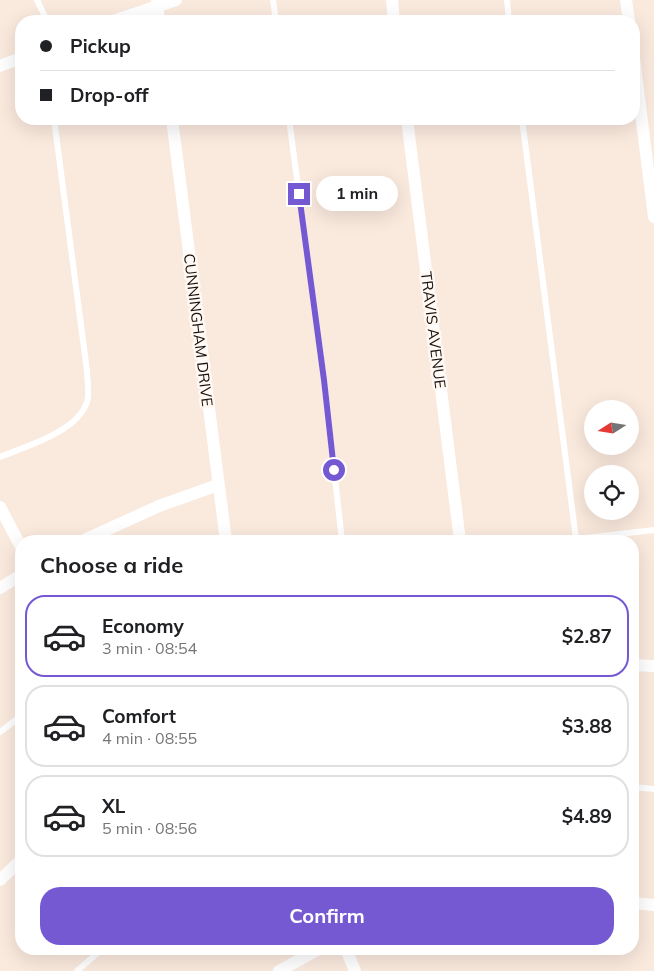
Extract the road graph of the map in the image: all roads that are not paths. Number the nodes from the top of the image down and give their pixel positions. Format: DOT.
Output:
graph roads {
  1 [pos="37,0"];
  2 [pos="176,0"];
  3 [pos="273,0"];
  4 [pos="392,0"];
  5 [pos="507,0"];
  6 [pos="626,0"];
  7 [pos="157,3"];
  8 [pos="44,15"];
  9 [pos="128,15"];
  10 [pos="275,15"];
  11 [pos="393,15"];
  12 [pos="509,15"];
  13 [pos="628,15"];
  14 [pos="15,60"];
  15 [pos="0,66"];
  16 [pos="640,106"];
  17 [pos="55,125"];
  18 [pos="173,125"];
  19 [pos="290,125"];
  20 [pos="408,125"];
  21 [pos="523,125"];
  22 [pos="654,217"];
  23 [pos="0,457"];
  24 [pos="218,485"];
  25 [pos="0,507"];
  26 [pos="654,530"];
  27 [pos="95,535"];
  28 [pos="225,535"];
  29 [pos="341,535"];
  30 [pos="459,535"];
  31 [pos="575,535"];
  32 [pos="611,535"];
  33 [pos="15,536"];
  34 [pos="15,579"];
  35 [pos="0,588"];
  36 [pos="639,665"];
  37 [pos="654,666"];
  38 [pos="15,721"];
  39 [pos="0,732"];
  40 [pos="639,788"];
  41 [pos="654,789"];
  42 [pos="15,866"];
  43 [pos="0,880"];
  44 [pos="639,904"];
  45 [pos="654,906"];
  46 [pos="95,955"];
  47 [pos="308,955"];
  48 [pos="348,955"];
  49 [pos="77,971"];
  50 [pos="279,971"];
  51 [pos="354,971"];
  1 -- 8 [label="lane"];
  2 -- 7 [label="street"];
  3 -- 10 [label="lane"];
  4 -- 11 [label="street"];
  5 -- 12 [label="lane"];
  6 -- 13 [label="street"];
  7 -- 9 [label="street"];
  14 -- 15 [label="street"];
  16 -- 22 [label="street"];
  17 -- 23 [label="lane"];
  18 -- 24 [label="street, CUNNINGHAM DRIVE"];
  19 -- 29 [label="lane"];
  20 -- 30 [label="street, TRAVIS AVENUE"];
  21 -- 31 [label="lane"];
  24 -- 27 [label="street"];
  24 -- 28 [label="street, CUNNINGHAM DRIVE"];
  25 -- 33 [label="street"];
  26 -- 32 [label="lane"];
  34 -- 35 [label="street"];
  36 -- 37 [label="street"];
  38 -- 39 [label="lane"];
  40 -- 41 [label="lane"];
  42 -- 43 [label="street"];
  44 -- 45 [label="street"];
  46 -- 49 [label="lane"];
  47 -- 50 [label="street"];
  48 -- 51 [label="street"];
}
